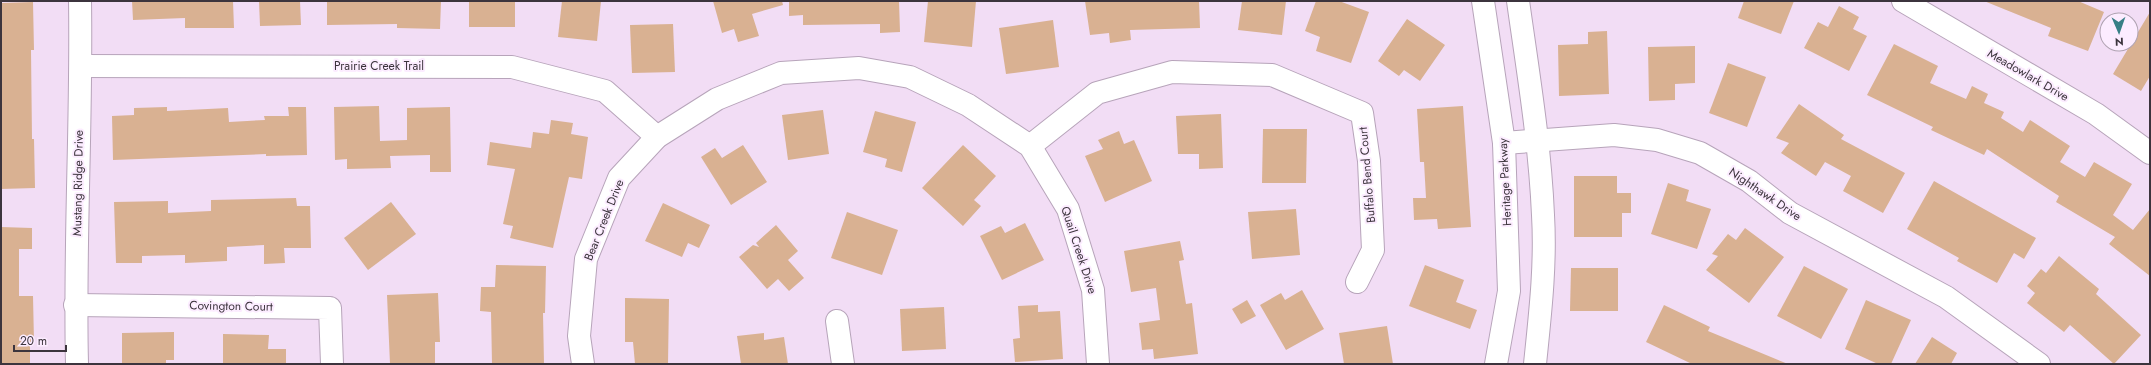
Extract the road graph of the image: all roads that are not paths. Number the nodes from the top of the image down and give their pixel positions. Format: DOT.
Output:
graph roads {
  1 [pos="80,1"];
  2 [pos="1483,1"];
  3 [pos="1518,1"];
  4 [pos="1903,1"];
  5 [pos="81,66"];
  6 [pos="657,137"];
  7 [pos="1536,141"];
  8 [pos="1504,143"];
  9 [pos="1030,146"];
  10 [pos="2150,153"];
  11 [pos="1357,282"];
  12 [pos="75,304"];
  13 [pos="837,322"];
  14 [pos="77,364"];
  15 [pos="332,364"];
  16 [pos="583,364"];
  17 [pos="843,364"];
  18 [pos="1098,364"];
  19 [pos="1496,364"];
  20 [pos="1535,364"];
  21 [pos="2039,364"];
  1 -- 5 [label="street, Mustang Ridge Drive"];
  2 -- 8 [label="street, Heritage Parkway"];
  3 -- 7 [label="street"];
  4 -- 10 [label="street, Meadowlark Drive"];
  5 -- 6 [label="street, Prairie Creek Trail"];
  5 -- 12 [label="street, Mustang Ridge Drive"];
  6 -- 9 [label="street, Quail Creek Drive"];
  6 -- 16 [label="street, Bear Creek Drive"];
  7 -- 8 [label="street, Nighthawk Drive"];
  7 -- 20 [label="street"];
  7 -- 21 [label="street, Nighthawk Drive"];
  8 -- 19 [label="street, Heritage Parkway"];
  9 -- 11 [label="street, Buffalo Bend Court"];
  9 -- 18 [label="street, Quail Creek Drive"];
  12 -- 14 [label="street, Mustang Ridge Drive"];
  12 -- 15 [label="street, Covington Court"];
  13 -- 17 [label="street"];
}
